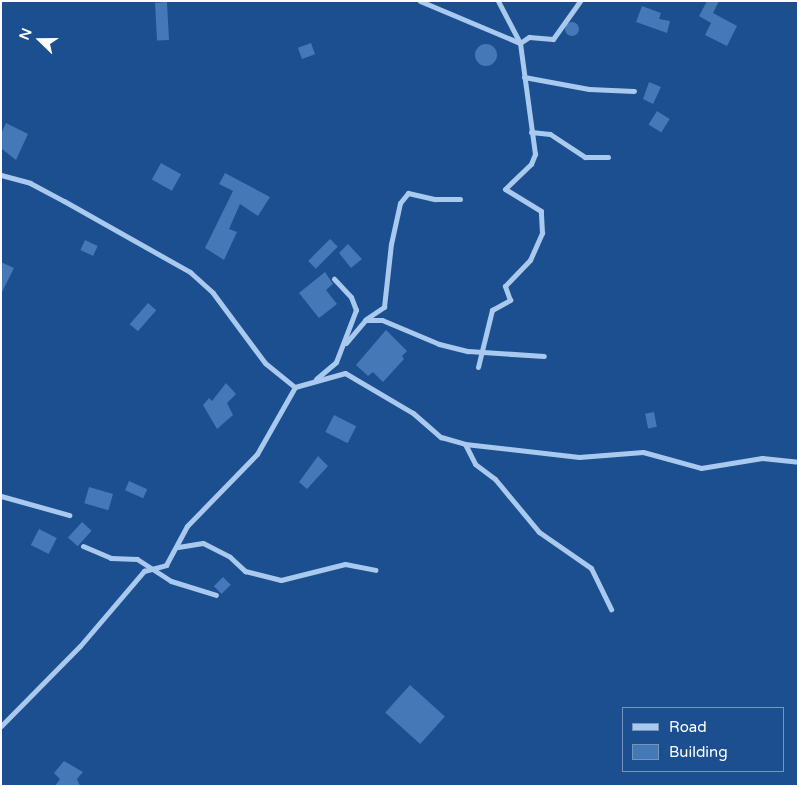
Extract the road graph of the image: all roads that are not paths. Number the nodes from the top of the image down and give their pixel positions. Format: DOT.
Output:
graph roads {
  1 [pos="420,1"];
  2 [pos="498,1"];
  3 [pos="580,1"];
  4 [pos="520,43"];
  5 [pos="524,77"];
  6 [pos="634,91"];
  7 [pos="531,132"];
  8 [pos="608,157"];
  9 [pos="1,175"];
  10 [pos="460,199"];
  11 [pos="334,279"];
  12 [pos="365,320"];
  13 [pos="346,343"];
  14 [pos="482,353"];
  15 [pos="544,356"];
  16 [pos="478,367"];
  17 [pos="316,379"];
  18 [pos="294,387"];
  19 [pos="465,444"];
  20 [pos="798,462"];
  21 [pos="1,496"];
  22 [pos="69,515"];
  23 [pos="82,546"];
  24 [pos="178,547"];
  25 [pos="158,569"];
  26 [pos="375,570"];
  27 [pos="216,595"];
  28 [pos="611,609"];
  29 [pos="1,726"];
  1 -- 4 [label="street"];
  2 -- 4 [label="street"];
  3 -- 4 [label="street"];
  4 -- 5 [label="street"];
  5 -- 6 [label="street"];
  5 -- 7 [label="street"];
  7 -- 8 [label="street"];
  7 -- 14 [label="street"];
  9 -- 18 [label="street"];
  10 -- 12 [label="street"];
  11 -- 13 [label="street"];
  12 -- 13 [label="street"];
  12 -- 14 [label="street"];
  13 -- 17 [label="street"];
  14 -- 15 [label="street"];
  14 -- 16 [label="street"];
  17 -- 18 [label="street"];
  17 -- 19 [label="street"];
  18 -- 24 [label="street"];
  19 -- 20 [label="street"];
  19 -- 28 [label="street"];
  21 -- 22 [label="street"];
  23 -- 25 [label="street"];
  24 -- 25 [label="street"];
  24 -- 26 [label="street"];
  25 -- 27 [label="street"];
  25 -- 29 [label="street"];
}
